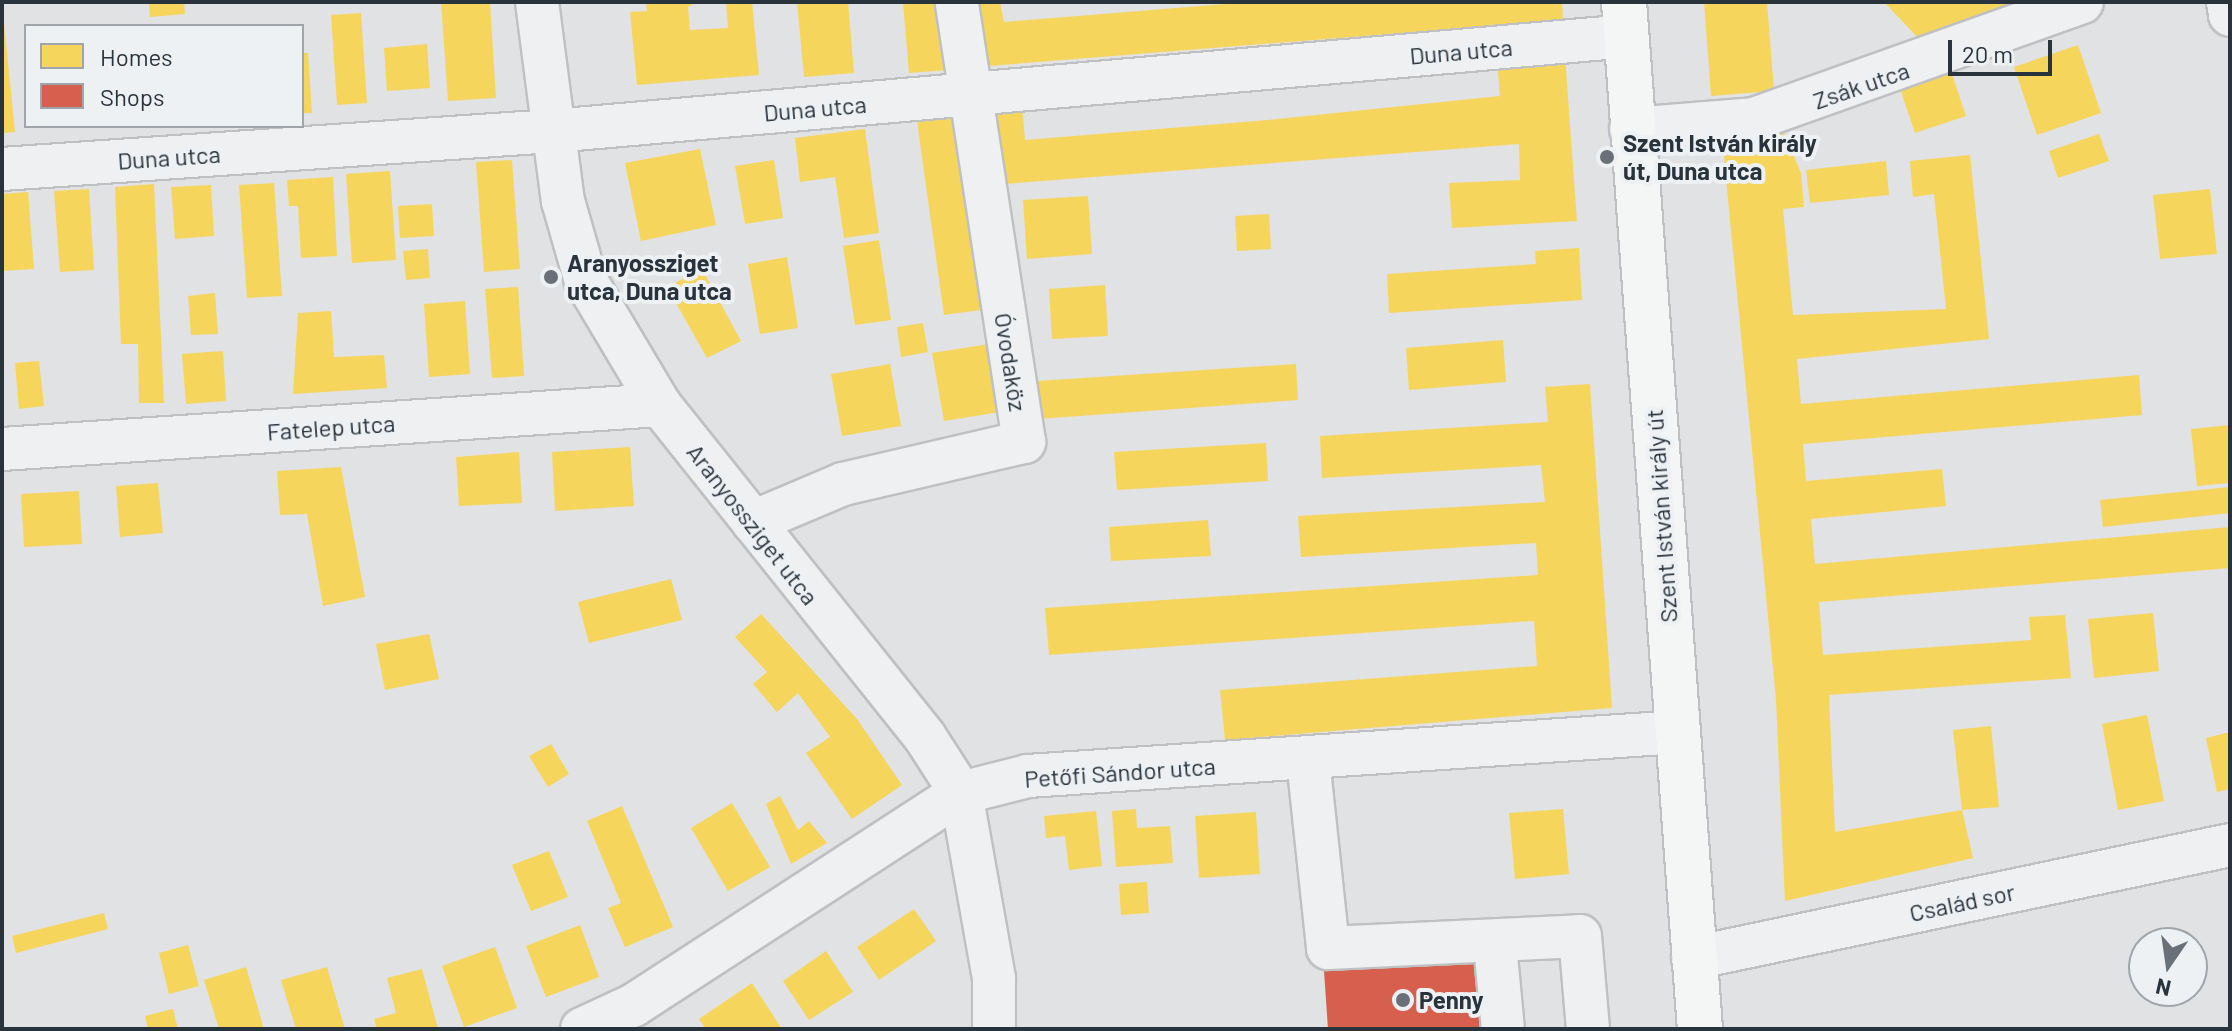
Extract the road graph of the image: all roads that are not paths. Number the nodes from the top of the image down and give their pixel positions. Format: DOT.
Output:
graph roads {
  1 [pos="537,2"];
  2 [pos="957,2"];
  3 [pos="2082,2"];
  4 [pos="2228,2"];
  5 [pos="2230,15"];
  6 [pos="1626,19"];
  7 [pos="967,95"];
  8 [pos="1631,129"];
  9 [pos="553,131"];
  10 [pos="2,169"];
  11 [pos="660,405"];
  12 [pos="2,449"];
  13 [pos="753,522"];
  14 [pos="1678,732"];
  15 [pos="1308,760"];
  16 [pos="961,793"];
  17 [pos="2230,845"];
  18 [pos="1495,945"];
  19 [pos="1693,958"];
  20 [pos="582,1029"];
  21 [pos="994,1029"];
  22 [pos="1503,1029"];
  23 [pos="1588,1029"];
  24 [pos="1700,1029"];
  1 -- 9 [label="street, Aranyossziget utca"];
  2 -- 7 [label="street, Óvodaköz"];
  3 -- 8 [label="street, Zsák utca"];
  4 -- 5 [label="street"];
  6 -- 7 [label="street, Duna utca"];
  6 -- 8 [label="main road, Szent István király út"];
  7 -- 9 [label="street, Duna utca"];
  7 -- 13 [label="street, Óvodaköz"];
  8 -- 14 [label="main road, Szent István király út"];
  9 -- 10 [label="street, Duna utca"];
  9 -- 11 [label="street, Aranyossziget utca"];
  11 -- 12 [label="street, Fatelep utca"];
  11 -- 13 [label="street, Aranyossziget utca"];
  13 -- 16 [label="street, Aranyossziget utca"];
  14 -- 15 [label="street, Petőfi Sándor utca"];
  14 -- 19 [label="main road, Szent István király út"];
  15 -- 16 [label="street, Petőfi Sándor utca"];
  15 -- 18 [label="street"];
  16 -- 20 [label="street, Petőfi Sándor utca"];
  16 -- 21 [label="street, Aranyossziget utca"];
  17 -- 19 [label="street, Család sor"];
  18 -- 22 [label="street"];
  18 -- 23 [label="street"];
  19 -- 24 [label="main road, Szent István király út"];
}
